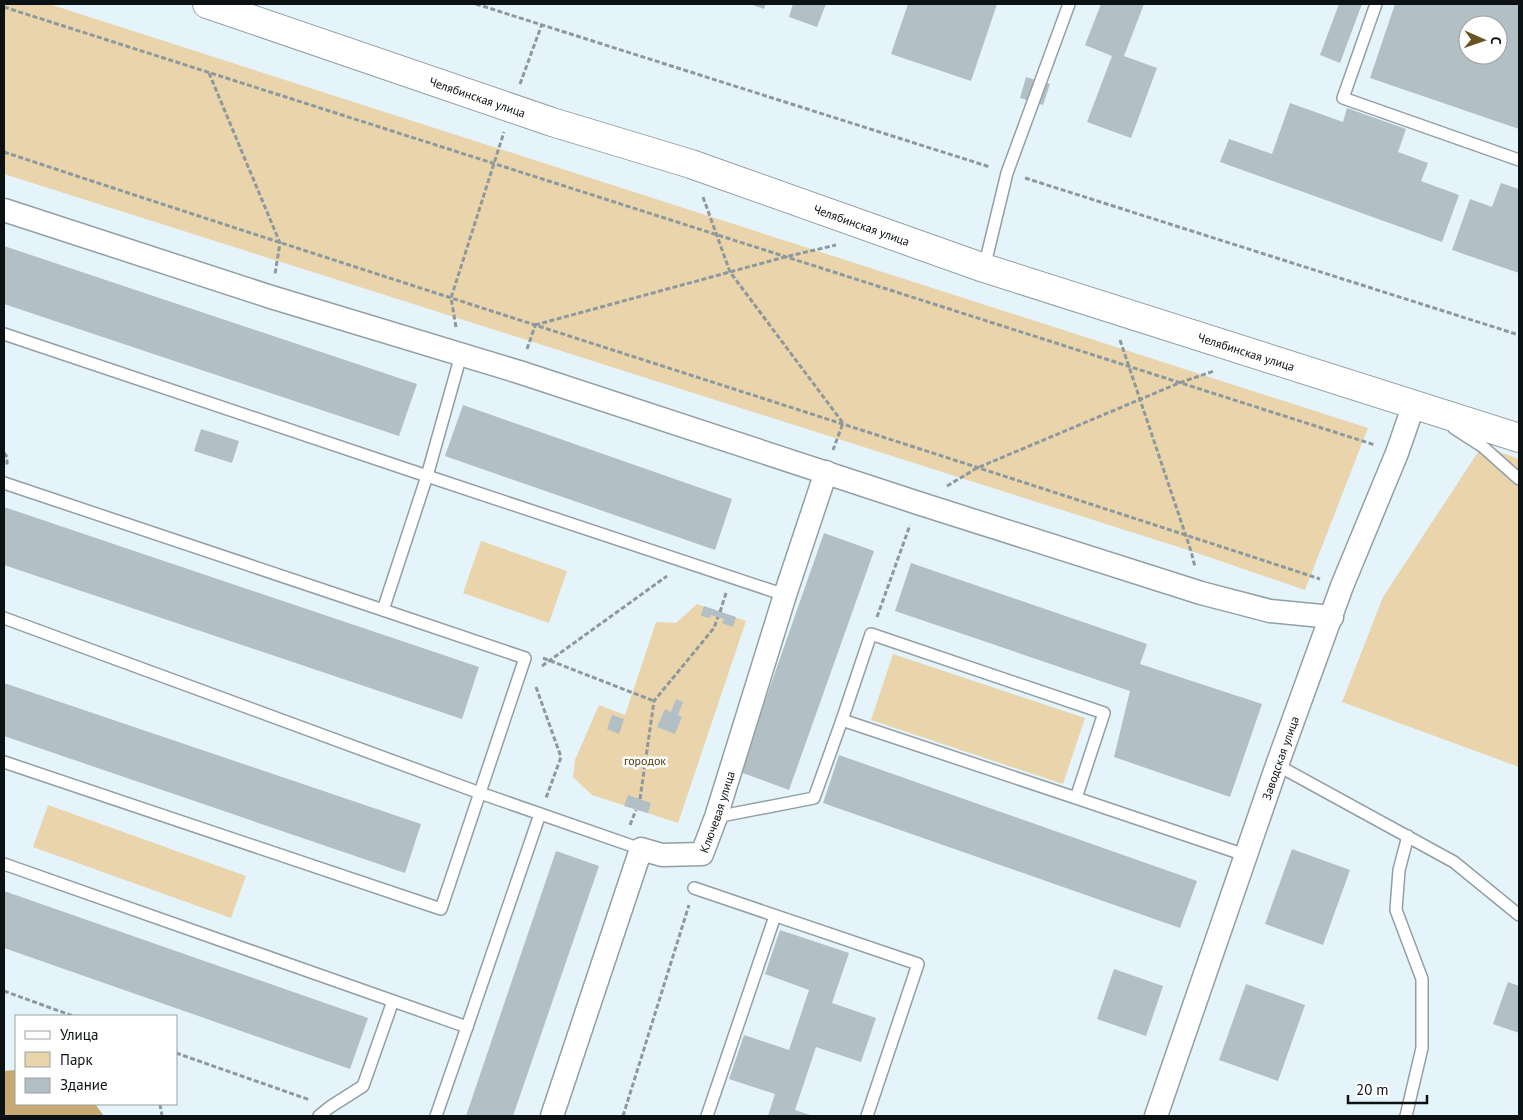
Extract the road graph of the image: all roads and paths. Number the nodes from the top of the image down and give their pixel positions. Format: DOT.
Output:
graph roads {
  1 [pos="207,4"];
  2 [pos="1069,4"];
  3 [pos="1376,4"];
  4 [pos="4,7"];
  5 [pos="542,24"];
  6 [pos="208,72"];
  7 [pos="512,108"];
  8 [pos="4,152"];
  9 [pos="1519,160"];
  10 [pos="494,164"];
  11 [pos="4,210"];
  12 [pos="716,235"];
  13 [pos="280,243"];
  14 [pos="839,244"];
  15 [pos="785,257"];
  16 [pos="984,268"];
  17 [pos="730,272"];
  18 [pos="271,297"];
  19 [pos="450,298"];
  20 [pos="1110,308"];
  21 [pos="534,326"];
  22 [pos="4,334"];
  23 [pos="461,355"];
  24 [pos="1257,356"];
  25 [pos="1128,366"];
  26 [pos="1179,383"];
  27 [pos="1139,400"];
  28 [pos="1414,404"];
  29 [pos="843,423"];
  30 [pos="1519,438"];
  31 [pos="1397,452"];
  32 [pos="977,468"];
  33 [pos="826,472"];
  34 [pos="427,476"];
  35 [pos="1519,479"];
  36 [pos="4,483"];
  37 [pos="918,503"];
  38 [pos="1186,535"];
  39 [pos="1191,551"];
  40 [pos="687,562"];
  41 [pos="1342,586"];
  42 [pos="785,595"];
  43 [pos="382,610"];
  44 [pos="718,617"];
  45 [pos="1332,617"];
  46 [pos="4,618"];
  47 [pos="871,634"];
  48 [pos="531,674"];
  49 [pos="515,686"];
  50 [pos="842,720"];
  51 [pos="4,762"];
  52 [pos="1277,765"];
  53 [pos="480,793"];
  54 [pos="1076,798"];
  55 [pos="640,799"];
  56 [pos="540,814"];
  57 [pos="716,817"];
  58 [pos="1408,836"];
  59 [pos="641,849"];
  60 [pos="1245,855"];
  61 [pos="4,864"];
  62 [pos="694,888"];
  63 [pos="1519,915"];
  64 [pos="775,916"];
  65 [pos="4,991"];
  66 [pos="393,1001"];
  67 [pos="70,1015"];
  68 [pos="467,1027"];
  69 [pos="178,1054"];
  70 [pos="330,1107"];
  71 [pos="319,1116"];
  72 [pos="436,1116"];
  73 [pos="552,1116"];
  74 [pos="623,1116"];
  75 [pos="707,1116"];
  76 [pos="867,1116"];
  77 [pos="1156,1116"];
  78 [pos="1406,1116"];
  1 -- 7 [label="street, Челябинская улица"];
  2 -- 16 [label="lane"];
  3 -- 9 [label="lane"];
  4 -- 6 [label="path"];
  5 -- 7 [label="path"];
  6 -- 10 [label="path"];
  6 -- 13 [label="path"];
  7 -- 10 [label="path"];
  7 -- 16 [label="street, Челябинская улица"];
  8 -- 13 [label="path"];
  10 -- 12 [label="path"];
  10 -- 19 [label="path"];
  11 -- 18 [label="street"];
  12 -- 15 [label="path"];
  12 -- 17 [label="path"];
  13 -- 18 [label="path"];
  13 -- 19 [label="path"];
  14 -- 15 [label="path"];
  15 -- 17 [label="path"];
  15 -- 25 [label="path"];
  16 -- 20 [label="street, Челябинская улица"];
  17 -- 21 [label="path"];
  17 -- 29 [label="path"];
  18 -- 23 [label="street"];
  19 -- 21 [label="path"];
  19 -- 23 [label="path"];
  20 -- 24 [label="street, Челябинская улица"];
  20 -- 25 [label="path"];
  21 -- 29 [label="path"];
  22 -- 34 [label="lane"];
  23 -- 33 [label="street"];
  23 -- 34 [label="lane"];
  24 -- 26 [label="path"];
  24 -- 28 [label="street, Челябинская улица"];
  25 -- 26 [label="path"];
  25 -- 27 [label="path"];
  26 -- 27 [label="path"];
  26 -- 31 [label="path"];
  27 -- 32 [label="path"];
  27 -- 38 [label="path"];
  28 -- 30 [label="street, Челябинская улица"];
  28 -- 31 [label="street, Заводская улица"];
  28 -- 35 [label="lane"];
  29 -- 32 [label="path"];
  31 -- 41 [label="street, Заводская улица"];
  32 -- 37 [label="path"];
  32 -- 38 [label="path"];
  33 -- 37 [label="street"];
  33 -- 42 [label="street, Ключевая улица"];
  34 -- 40 [label="lane"];
  34 -- 43 [label="lane"];
  36 -- 43 [label="lane"];
  37 -- 45 [label="street"];
  37 -- 47 [label="path"];
  38 -- 39 [label="path"];
  38 -- 41 [label="path"];
  40 -- 42 [label="lane"];
  40 -- 48 [label="path"];
  41 -- 45 [label="street, Заводская улица"];
  42 -- 57 [label="street, Ключевая улица"];
  43 -- 49 [label="lane"];
  44 -- 55 [label="path"];
  45 -- 52 [label="street, Заводская улица"];
  46 -- 53 [label="lane"];
  47 -- 50 [label="lane"];
  47 -- 54 [label="lane"];
  48 -- 49 [label="path"];
  48 -- 56 [label="path"];
  49 -- 53 [label="lane"];
  50 -- 54 [label="lane"];
  50 -- 57 [label="lane"];
  51 -- 53 [label="lane"];
  52 -- 58 [label="lane"];
  52 -- 60 [label="street, Заводская улица"];
  53 -- 56 [label="lane"];
  54 -- 60 [label="lane"];
  56 -- 59 [label="lane"];
  56 -- 68 [label="lane"];
  57 -- 59 [label="street, Ключевая улица"];
  58 -- 63 [label="lane"];
  58 -- 78 [label="lane"];
  59 -- 73 [label="street"];
  60 -- 77 [label="street, Заводская улица"];
  61 -- 66 [label="lane"];
  62 -- 64 [label="lane"];
  62 -- 74 [label="path"];
  64 -- 75 [label="lane"];
  64 -- 76 [label="lane"];
  65 -- 67 [label="path"];
  66 -- 68 [label="lane"];
  66 -- 70 [label="lane"];
  68 -- 72 [label="lane"];
  69 -- 70 [label="path"];
  70 -- 71 [label="lane"];
}
